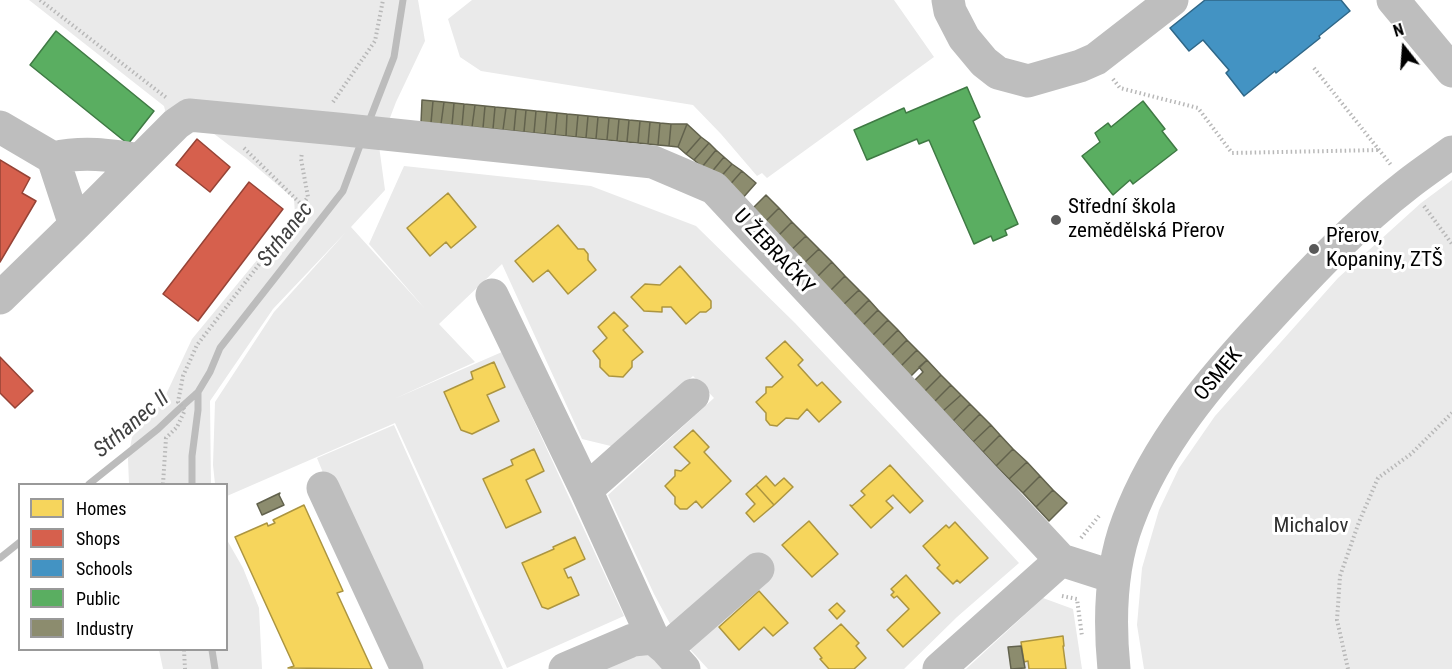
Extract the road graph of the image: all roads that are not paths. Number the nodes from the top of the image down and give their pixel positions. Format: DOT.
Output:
graph roads {
  1 [pos="948,0"];
  2 [pos="1172,0"];
  3 [pos="1393,0"];
  4 [pos="1452,71"];
  5 [pos="0,127"];
  6 [pos="1452,152"];
  7 [pos="53,158"];
  8 [pos="140,160"];
  9 [pos="75,225"];
  10 [pos="492,295"];
  11 [pos="0,298"];
  12 [pos="693,396"];
  13 [pos="323,488"];
  14 [pos="586,490"];
  15 [pos="1061,560"];
  16 [pos="758,569"];
  17 [pos="1114,577"];
  18 [pos="668,652"];
  19 [pos="407,669"];
  20 [pos="565,669"];
  21 [pos="939,669"];
  22 [pos="1114,669"];
  1 -- 2 [label="street"];
  3 -- 4 [label="street"];
  5 -- 7 [label="street"];
  6 -- 17 [label="street, OSMEK"];
  7 -- 8 [label="street"];
  7 -- 9 [label="street"];
  8 -- 9 [label="street"];
  8 -- 15 [label="street, U ŽEBRAČKY"];
  9 -- 11 [label="street"];
  10 -- 14 [label="street"];
  12 -- 14 [label="street"];
  13 -- 19 [label="street"];
  14 -- 18 [label="street"];
  15 -- 17 [label="street, U ŽEBRAČKY"];
  15 -- 21 [label="street"];
  16 -- 18 [label="street"];
  17 -- 22 [label="street, OSMEK"];
  18 -- 20 [label="street"];
}
